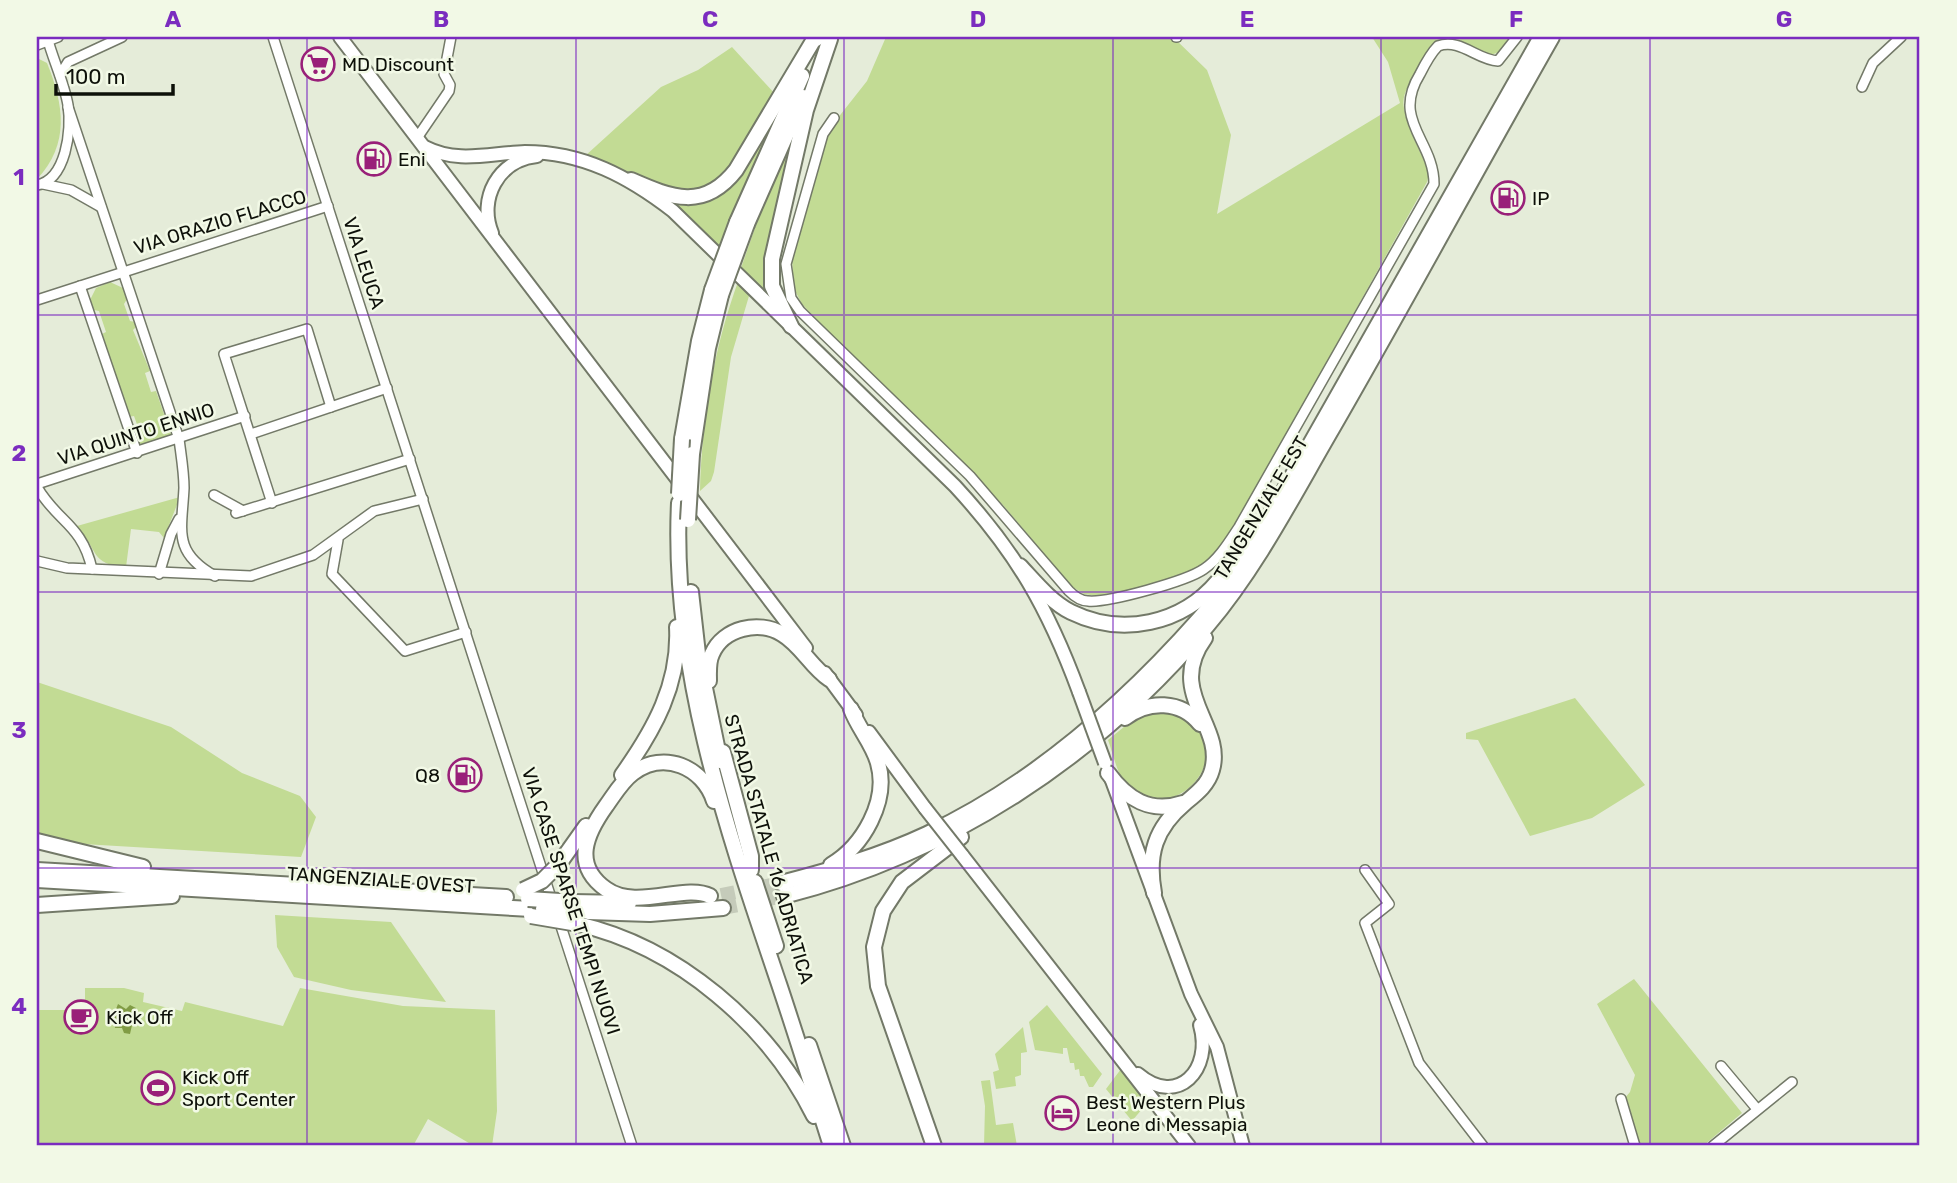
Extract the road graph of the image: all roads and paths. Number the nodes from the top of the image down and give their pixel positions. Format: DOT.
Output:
graph roads {
  1 [pos="58,37"];
  2 [pos="122,37"];
  3 [pos="273,37"];
  4 [pos="340,37"];
  5 [pos="451,37"];
  6 [pos="825,37"];
  7 [pos="1517,37"];
  8 [pos="1541,37"];
  9 [pos="1552,37"];
  10 [pos="1901,37"];
  11 [pos="48,39"];
  12 [pos="37,45"];
  13 [pos="60,75"];
  14 [pos="1862,87"];
  15 [pos="68,107"];
  16 [pos="834,118"];
  17 [pos="420,142"];
  18 [pos="561,155"];
  19 [pos="631,180"];
  20 [pos="40,185"];
  21 [pos="101,206"];
  22 [pos="328,206"];
  23 [pos="495,240"];
  24 [pos="121,271"];
  25 [pos="80,286"];
  26 [pos="716,292"];
  27 [pos="37,300"];
  28 [pos="791,326"];
  29 [pos="387,388"];
  30 [pos="331,407"];
  31 [pos="245,415"];
  32 [pos="251,434"];
  33 [pos="180,439"];
  34 [pos="136,453"];
  35 [pos="410,459"];
  36 [pos="37,485"];
  37 [pos="214,495"];
  38 [pos="423,499"];
  39 [pos="272,503"];
  40 [pos="1274,508"];
  41 [pos="179,519"];
  42 [pos="683,521"];
  43 [pos="338,540"];
  44 [pos="37,561"];
  45 [pos="1020,565"];
  46 [pos="92,569"];
  47 [pos="1248,572"];
  48 [pos="159,574"];
  49 [pos="215,576"];
  50 [pos="466,632"];
  51 [pos="829,679"];
  52 [pos="851,709"];
  53 [pos="1206,730"];
  54 [pos="1060,763"];
  55 [pos="1107,768"];
  56 [pos="1010,800"];
  57 [pos="1187,801"];
  58 [pos="37,841"];
  59 [pos="37,870"];
  60 [pos="751,870"];
  61 [pos="1365,870"];
  62 [pos="216,879"];
  63 [pos="37,880"];
  64 [pos="783,890"];
  65 [pos="272,892"];
  66 [pos="1154,893"];
  67 [pos="528,903"];
  68 [pos="37,905"];
  69 [pos="575,913"];
  70 [pos="754,913"];
  71 [pos="1191,994"];
  72 [pos="1120,1057"];
  73 [pos="1721,1066"];
  74 [pos="1792,1082"];
  75 [pos="1621,1099"];
  76 [pos="1757,1109"];
  77 [pos="632,1146"];
  78 [pos="824,1146"];
  79 [pos="831,1146"];
  80 [pos="843,1146"];
  81 [pos="934,1146"];
  82 [pos="1189,1146"];
  83 [pos="1243,1146"];
  84 [pos="1483,1146"];
  85 [pos="1635,1146"];
  86 [pos="1713,1146"];
  1 -- 11 [label="street"];
  2 -- 13 [label="street"];
  3 -- 22 [label="street, VIA LEUCA"];
  4 -- 17 [label="main road"];
  5 -- 17 [label="street"];
  6 -- 19 [label="highway"];
  6 -- 26 [label="highway, STRADA STATALE 16 ADRIATICA, bridge"];
  6 -- 28 [label="highway"];
  7 -- 16 [label="street"];
  8 -- 40 [label="highway, TANGENZIALE EST"];
  9 -- 47 [label="highway, TANGENZIALE EST"];
  10 -- 14 [label="street"];
  11 -- 12 [label="street"];
  11 -- 13 [label="street"];
  13 -- 15 [label="street"];
  15 -- 20 [label="street"];
  15 -- 21 [label="street"];
  17 -- 18 [label="main road"];
  17 -- 23 [label="main road"];
  18 -- 19 [label="main road"];
  18 -- 23 [label="main road"];
  19 -- 28 [label="main road"];
  20 -- 21 [label="street"];
  21 -- 24 [label="street"];
  22 -- 24 [label="street, VIA ORAZIO FLACCO"];
  22 -- 29 [label="street, VIA LEUCA"];
  23 -- 51 [label="main road"];
  24 -- 25 [label="street, VIA ORAZIO FLACCO"];
  24 -- 33 [label="street"];
  25 -- 27 [label="street, VIA ORAZIO FLACCO"];
  25 -- 34 [label="street"];
  26 -- 42 [label="highway, STRADA STATALE 16 ADRIATICA, bridge"];
  26 -- 42 [label="highway, STRADA STATALE 16 ADRIATICA, bridge"];
  28 -- 45 [label="main road"];
  29 -- 30 [label="street"];
  29 -- 35 [label="street, VIA LEUCA"];
  30 -- 31 [label="street"];
  30 -- 32 [label="street"];
  31 -- 32 [label="street"];
  31 -- 33 [label="street, VIA QUINTO ENNIO"];
  32 -- 39 [label="street"];
  33 -- 34 [label="street, VIA QUINTO ENNIO"];
  33 -- 41 [label="street"];
  34 -- 36 [label="street, VIA QUINTO ENNIO"];
  35 -- 38 [label="street, VIA LEUCA"];
  35 -- 39 [label="street"];
  36 -- 46 [label="street"];
  37 -- 39 [label="street"];
  38 -- 43 [label="street"];
  38 -- 50 [label="street, VIA LEUCA"];
  40 -- 45 [label="highway"];
  40 -- 64 [label="highway, TANGENZIALE EST"];
  41 -- 48 [label="street"];
  41 -- 49 [label="street"];
  42 -- 60 [label="highway, STRADA STATALE 16 ADRIATICA"];
  42 -- 67 [label="highway, bridge"];
  42 -- 70 [label="highway, STRADA STATALE 16 ADRIATICA"];
  43 -- 49 [label="street"];
  43 -- 50 [label="street"];
  44 -- 46 [label="street"];
  45 -- 55 [label="main road, bridge"];
  46 -- 48 [label="street"];
  47 -- 53 [label="highway"];
  47 -- 54 [label="highway, TANGENZIALE EST"];
  48 -- 49 [label="street"];
  50 -- 77 [label="street, VIA CASE SPARSE TEMPI NUOVI"];
  51 -- 52 [label="main road"];
  51 -- 60 [label="highway"];
  52 -- 64 [label="highway"];
  52 -- 72 [label="main road, bridge"];
  53 -- 54 [label="highway"];
  53 -- 57 [label="highway"];
  54 -- 56 [label="highway, TANGENZIALE EST"];
  55 -- 57 [label="highway"];
  55 -- 66 [label="main road"];
  56 -- 64 [label="highway, TANGENZIALE EST"];
  56 -- 81 [label="highway"];
  57 -- 66 [label="highway"];
  58 -- 62 [label="highway"];
  59 -- 62 [label="highway, TANGENZIALE OVEST"];
  60 -- 80 [label="highway, STRADA STATALE 16 ADRIATICA"];
  61 -- 84 [label="street"];
  62 -- 67 [label="highway, TANGENZIALE OVEST"];
  63 -- 65 [label="highway, TANGENZIALE OVEST"];
  65 -- 67 [label="highway, TANGENZIALE OVEST"];
  65 -- 68 [label="highway"];
  66 -- 71 [label="main road"];
  67 -- 69 [label="highway, TANGENZIALE OVEST, bridge"];
  67 -- 69 [label="highway, bridge"];
  69 -- 70 [label="highway, TANGENZIALE OVEST"];
  69 -- 78 [label="highway"];
  70 -- 79 [label="highway, STRADA STATALE 16 ADRIATICA"];
  71 -- 72 [label="main road"];
  71 -- 83 [label="main road"];
  72 -- 82 [label="main road"];
  73 -- 76 [label="street"];
  74 -- 76 [label="street"];
  75 -- 85 [label="street"];
  76 -- 86 [label="street"];
}
